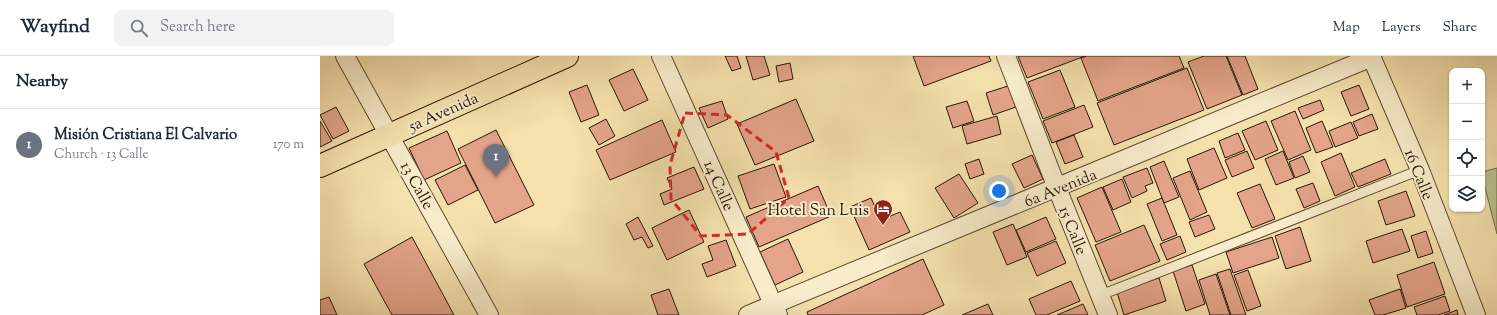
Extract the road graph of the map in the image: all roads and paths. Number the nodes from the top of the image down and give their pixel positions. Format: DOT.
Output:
graph roads {
  1 [pos="345,56"];
  2 [pos="567,56"];
  3 [pos="661,56"];
  4 [pos="1006,56"];
  5 [pos="1372,57"];
  6 [pos="390,135"];
  7 [pos="320,166"];
  8 [pos="1420,170"];
  9 [pos="1057,188"];
  10 [pos="1101,295"];
  11 [pos="776,310"];
  12 [pos="489,315"];
  13 [pos="748,315"];
  14 [pos="1108,315"];
  15 [pos="1476,315"];
  1 -- 6 [label="street, 13 Calle"];
  2 -- 6 [label="main road, 5a Avenida"];
  3 -- 11 [label="street, 14 Calle"];
  4 -- 9 [label="street, 15 Calle"];
  5 -- 8 [label="street, 16 Calle"];
  5 -- 9 [label="street, 6a Avenida"];
  6 -- 7 [label="main road, 5a Avenida"];
  6 -- 12 [label="street, 13 Calle"];
  8 -- 10 [label="lane"];
  8 -- 15 [label="street, 16 Calle"];
  9 -- 10 [label="street, 15 Calle"];
  9 -- 11 [label="street, 6a Avenida"];
  10 -- 14 [label="street, 15 Calle"];
  11 -- 13 [label="street, 6a Avenida"];
}
